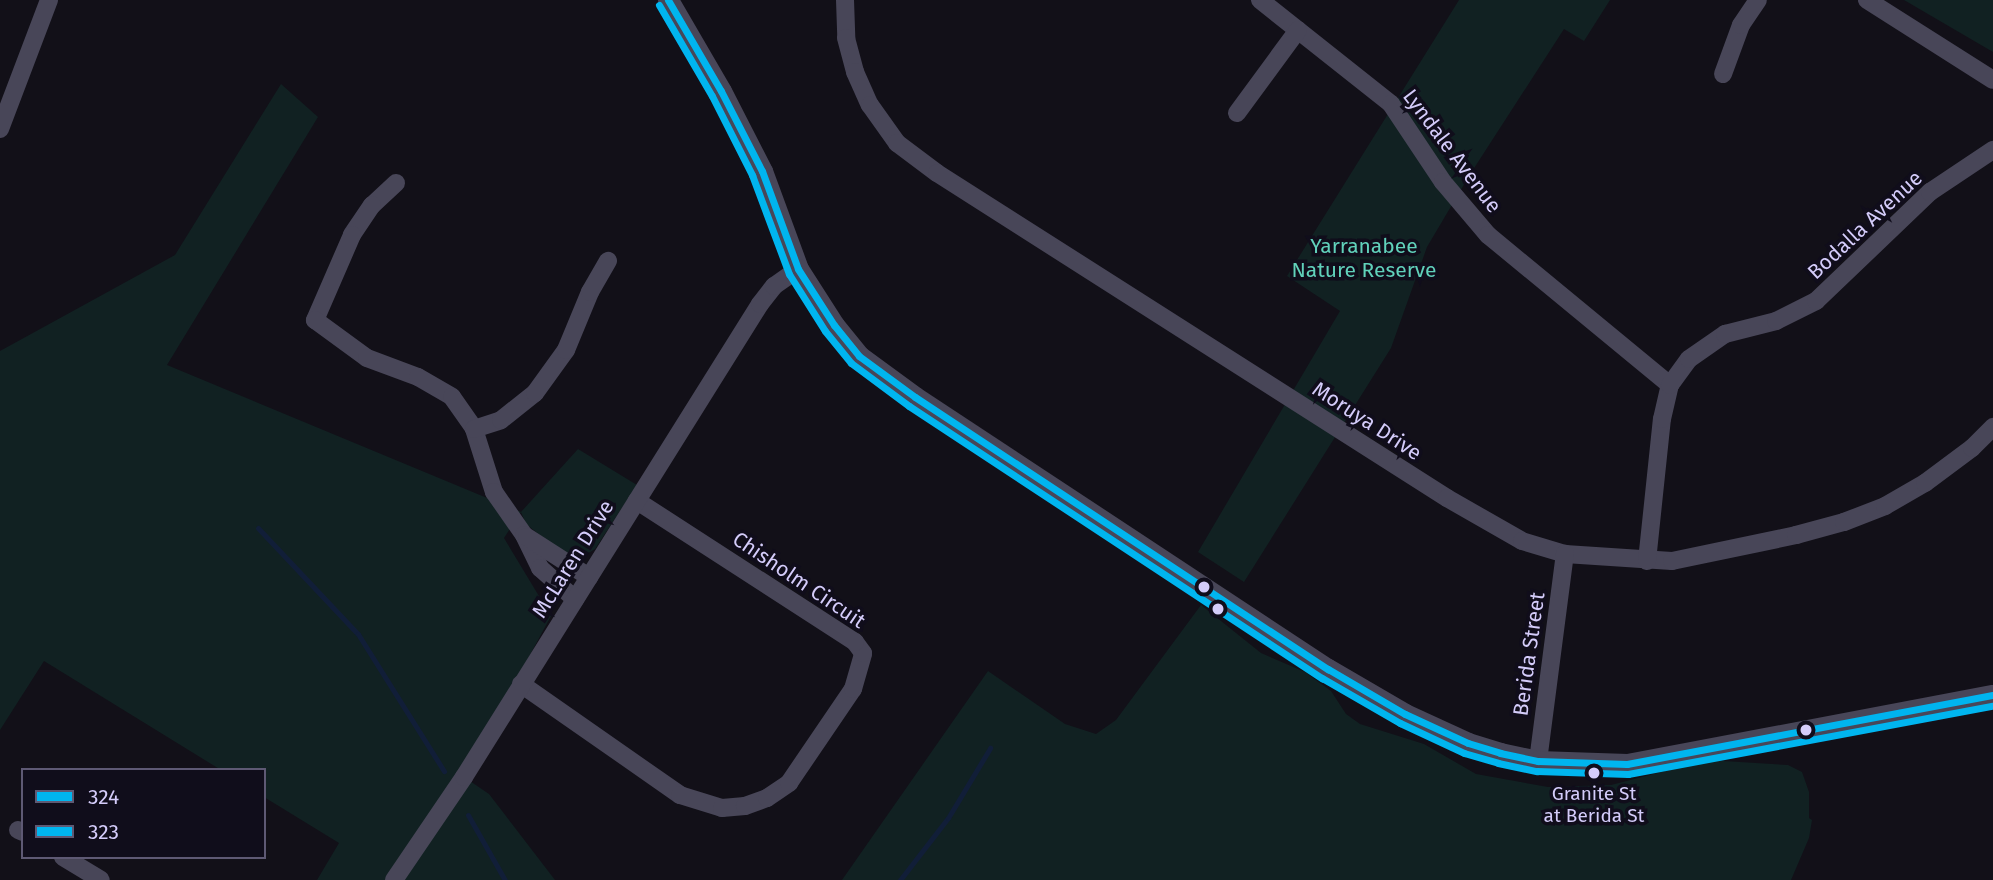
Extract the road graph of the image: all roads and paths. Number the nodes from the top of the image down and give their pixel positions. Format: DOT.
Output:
graph roads {
  1 [pos="49,0"];
  2 [pos="668,0"];
  3 [pos="845,0"];
  4 [pos="1260,0"];
  5 [pos="1758,0"];
  6 [pos="1867,0"];
  7 [pos="1298,30"];
  8 [pos="1723,74"];
  9 [pos="1993,80"];
  10 [pos="1237,113"];
  11 [pos="0,129"];
  12 [pos="1993,150"];
  13 [pos="396,183"];
  14 [pos="608,261"];
  15 [pos="798,269"];
  16 [pos="1670,385"];
  17 [pos="1993,427"];
  18 [pos="474,429"];
  19 [pos="637,501"];
  20 [pos="524,535"];
  21 [pos="1566,554"];
  22 [pos="1647,561"];
  23 [pos="589,576"];
  24 [pos="575,599"];
  25 [pos="521,684"];
  26 [pos="1993,695"];
  27 [pos="1538,761"];
  28 [pos="67,859"];
  29 [pos="101,880"];
  30 [pos="394,880"];
  1 -- 11 [label="street"];
  2 -- 15 [label="street"];
  3 -- 21 [label="street, Moruya Drive"];
  4 -- 7 [label="street, Lyndale Avenue"];
  5 -- 8 [label="street"];
  6 -- 9 [label="street"];
  7 -- 10 [label="street"];
  7 -- 16 [label="street, Lyndale Avenue"];
  12 -- 16 [label="street, Bodalla Avenue"];
  13 -- 18 [label="street"];
  14 -- 18 [label="street"];
  15 -- 19 [label="street, McLaren Drive"];
  15 -- 27 [label="street"];
  16 -- 22 [label="street, Bodalla Avenue"];
  17 -- 22 [label="street, Moruya Drive"];
  18 -- 20 [label="street"];
  19 -- 23 [label="street, McLaren Drive"];
  19 -- 25 [label="street, Chisholm Circuit"];
  20 -- 23 [label="street"];
  20 -- 24 [label="street"];
  21 -- 22 [label="street, Moruya Drive"];
  21 -- 27 [label="street, Berida Street"];
  23 -- 24 [label="street, McLaren Drive"];
  24 -- 25 [label="street, McLaren Drive"];
  25 -- 30 [label="street, McLaren Drive"];
  26 -- 27 [label="street"];
  28 -- 29 [label="street"];
}
